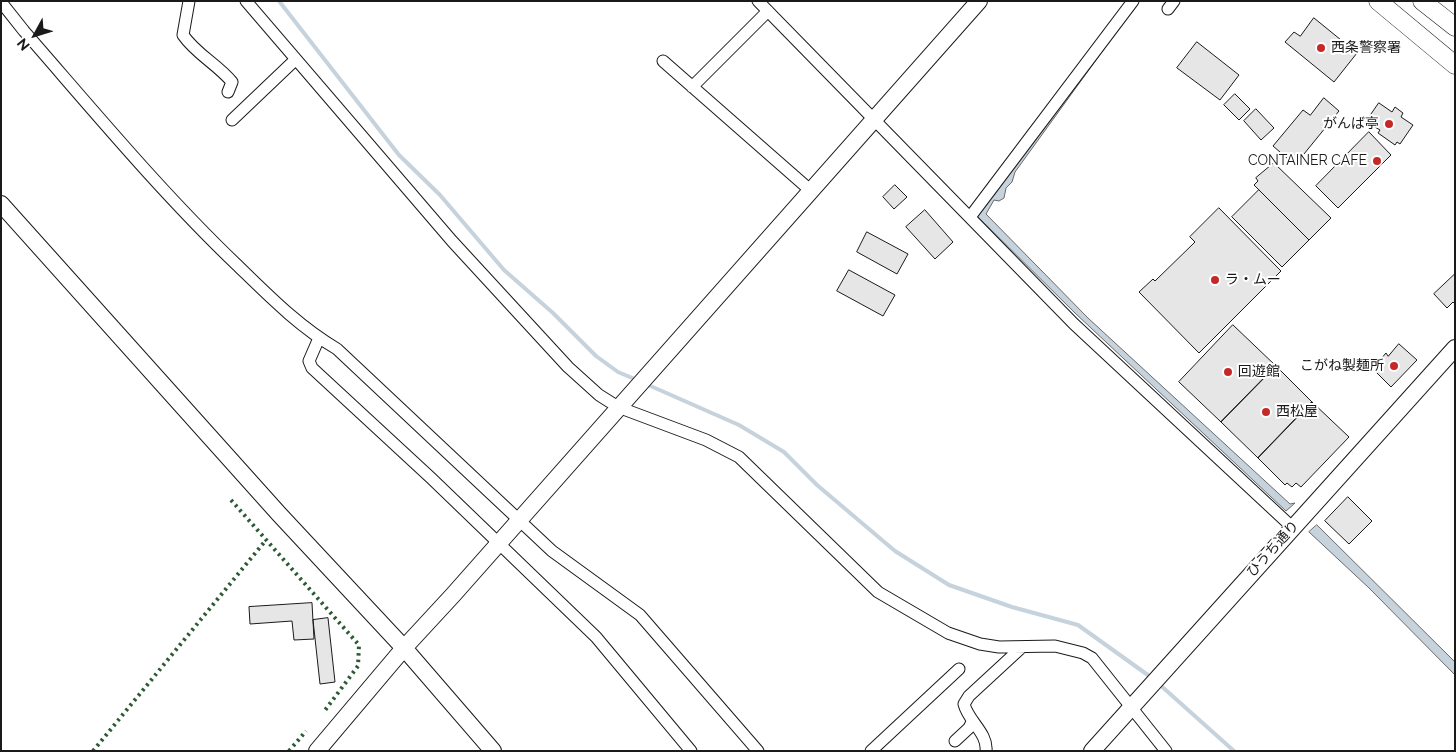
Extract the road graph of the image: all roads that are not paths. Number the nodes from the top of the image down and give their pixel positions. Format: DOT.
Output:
graph roads {
  1 [pos="189,1"];
  2 [pos="246,1"];
  3 [pos="758,1"];
  4 [pos="979,1"];
  5 [pos="1133,1"];
  6 [pos="1378,1"];
  7 [pos="1422,1"];
  8 [pos="1,2"];
  9 [pos="768,11"];
  10 [pos="1455,27"];
  11 [pos="295,60"];
  12 [pos="663,61"];
  13 [pos="1455,65"];
  14 [pos="692,86"];
  15 [pos="228,92"];
  16 [pos="232,120"];
  17 [pos="873,121"];
  18 [pos="810,190"];
  19 [pos="1,204"];
  20 [pos="970,217"];
  21 [pos="319,338"];
  22 [pos="1455,348"];
  23 [pos="618,407"];
  24 [pos="519,520"];
  25 [pos="1292,527"];
  26 [pos="498,544"];
  27 [pos="404,648"];
  28 [pos="1021,648"];
  29 [pos="959,669"];
  30 [pos="1132,707"];
  31 [pos="972,722"];
  32 [pos="955,741"];
  33 [pos="318,751"];
  34 [pos="494,751"];
  35 [pos="690,751"];
  36 [pos="758,751"];
  37 [pos="871,751"];
  38 [pos="986,751"];
  39 [pos="1092,751"];
  40 [pos="1166,751"];
  1 -- 15 [label="street"];
  2 -- 11 [label="street"];
  3 -- 9 [label="street"];
  4 -- 17 [label="street"];
  5 -- 20 [label="street"];
  6 -- 13 [label="main road"];
  7 -- 10 [label="main road"];
  8 -- 21 [label="street"];
  9 -- 14 [label="street"];
  9 -- 17 [label="street"];
  11 -- 16 [label="street"];
  11 -- 23 [label="street"];
  12 -- 14 [label="street"];
  14 -- 18 [label="street"];
  17 -- 18 [label="street"];
  17 -- 20 [label="street"];
  18 -- 23 [label="street"];
  19 -- 27 [label="street"];
  20 -- 25 [label="street"];
  21 -- 24 [label="street"];
  21 -- 26 [label="street"];
  22 -- 25 [label="street, ひうち通り"];
  23 -- 24 [label="street"];
  23 -- 28 [label="street"];
  24 -- 26 [label="street"];
  24 -- 36 [label="street"];
  25 -- 30 [label="street, ひうち通り"];
  26 -- 27 [label="street"];
  26 -- 35 [label="street"];
  27 -- 33 [label="street"];
  27 -- 34 [label="street"];
  28 -- 30 [label="street"];
  28 -- 31 [label="street"];
  29 -- 37 [label="street"];
  30 -- 39 [label="street, ひうち通り"];
  30 -- 40 [label="street"];
  31 -- 32 [label="street"];
  31 -- 38 [label="street"];
}
